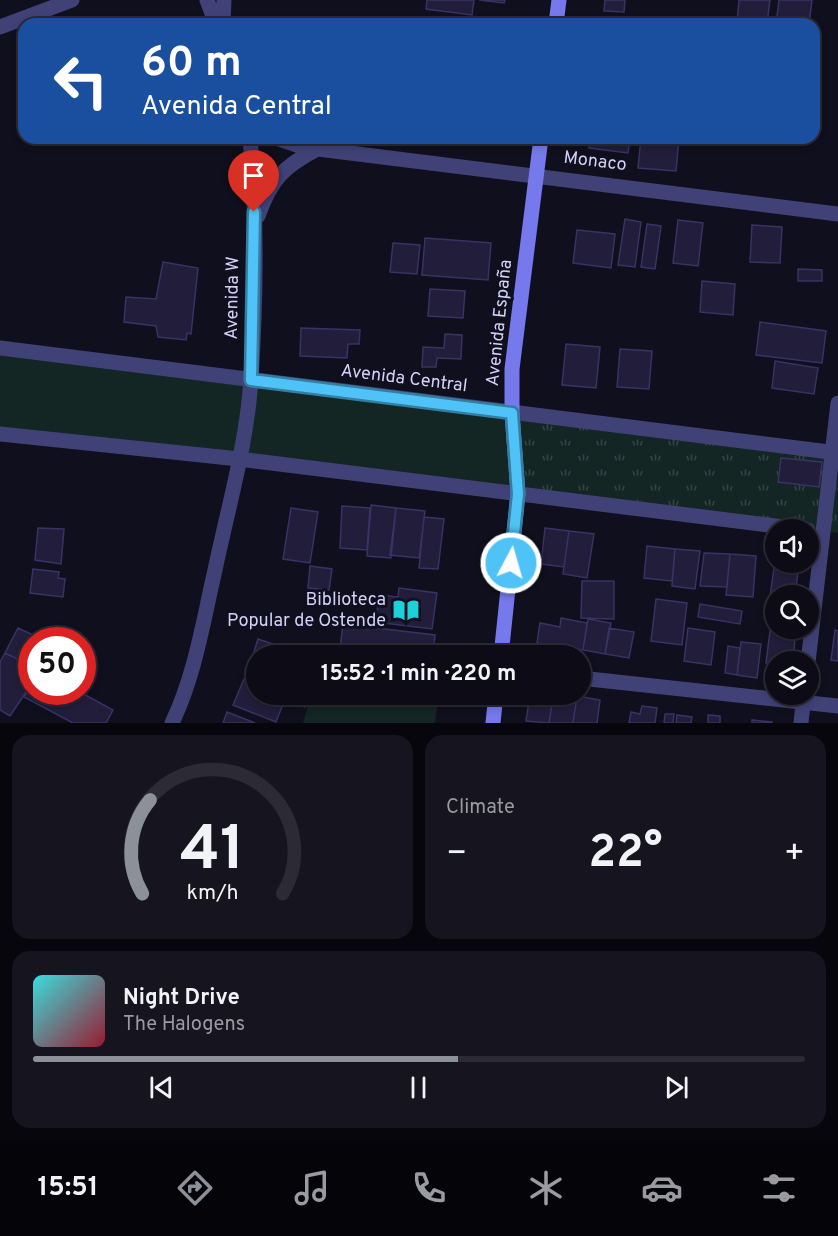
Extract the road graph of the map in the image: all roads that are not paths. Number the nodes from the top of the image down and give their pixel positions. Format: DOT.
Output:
graph roads {
  1 [pos="72,0"];
  2 [pos="207,0"];
  3 [pos="224,0"];
  4 [pos="559,0"];
  5 [pos="24,18"];
  6 [pos="214,18"];
  7 [pos="223,18"];
  8 [pos="557,18"];
  9 [pos="18,20"];
  10 [pos="0,27"];
  11 [pos="250,144"];
  12 [pos="302,144"];
  13 [pos="540,144"];
  14 [pos="319,148"];
  15 [pos="536,174"];
  16 [pos="838,214"];
  17 [pos="254,230"];
  18 [pos="0,348"];
  19 [pos="251,380"];
  20 [pos="838,403"];
  21 [pos="512,413"];
  22 [pos="0,434"];
  23 [pos="835,453"];
  24 [pos="239,459"];
  25 [pos="518,494"];
  26 [pos="765,524"];
  27 [pos="819,531"];
  28 [pos="815,573"];
  29 [pos="502,645"];
  30 [pos="809,651"];
  31 [pos="591,679"];
  32 [pos="765,695"];
  33 [pos="819,702"];
  34 [pos="495,705"];
  35 [pos="803,705"];
  36 [pos="838,706"];
  37 [pos="172,723"];
  38 [pos="493,723"];
  39 [pos="801,723"];
  1 -- 5 [label="street"];
  2 -- 6 [label="street"];
  3 -- 7 [label="street"];
  4 -- 8 [label="main road"];
  9 -- 10 [label="street"];
  11 -- 17 [label="street, Avenida W"];
  12 -- 14 [label="street, Monaco"];
  13 -- 15 [label="main road, Avenida España"];
  14 -- 15 [label="street, Monaco"];
  14 -- 17 [label="street"];
  15 -- 16 [label="street, Monaco"];
  15 -- 21 [label="main road, Avenida España"];
  17 -- 19 [label="street, Avenida W"];
  18 -- 19 [label="street, Avenida Central"];
  19 -- 21 [label="street, Avenida Central"];
  19 -- 24 [label="street, Avenida W"];
  20 -- 23 [label="street"];
  21 -- 23 [label="street, Avenida Central"];
  21 -- 25 [label="main road, Avenida España"];
  22 -- 24 [label="street"];
  23 -- 27 [label="street"];
  24 -- 25 [label="street"];
  24 -- 37 [label="street, Avenida W"];
  25 -- 26 [label="street"];
  25 -- 29 [label="main road, Avenida España"];
  28 -- 30 [label="street"];
  31 -- 32 [label="street"];
  33 -- 36 [label="street"];
  34 -- 38 [label="main road"];
  35 -- 39 [label="street"];
}
